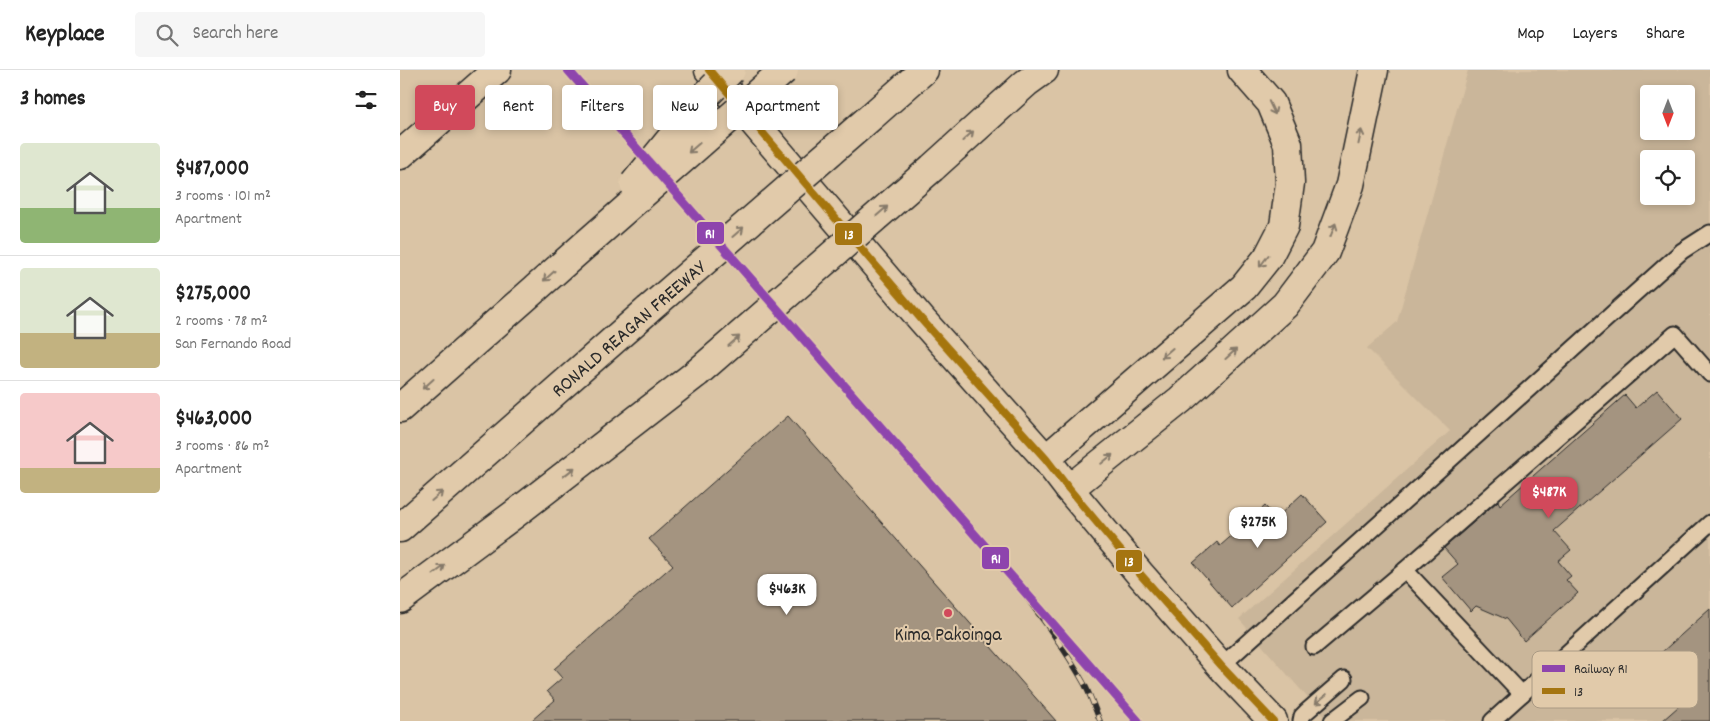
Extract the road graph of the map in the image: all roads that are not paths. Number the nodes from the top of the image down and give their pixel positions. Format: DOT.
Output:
graph roads {
  1 [pos="497,70"];
  2 [pos="709,70"];
  3 [pos="731,70"];
  4 [pos="784,70"];
  5 [pos="924,70"];
  6 [pos="1044,70"];
  7 [pos="1242,70"];
  8 [pos="1374,70"];
  9 [pos="400,154"];
  10 [pos="1710,233"];
  11 [pos="586,244"];
  12 [pos="1710,374"];
  13 [pos="400,408"];
  14 [pos="1046,459"];
  15 [pos="1069,489"];
  16 [pos="1710,523"];
  17 [pos="400,528"];
  18 [pos="1405,570"];
  19 [pos="400,599"];
  20 [pos="1314,647"];
  21 [pos="1569,651"];
  22 [pos="1221,666"];
  23 [pos="1344,679"];
  24 [pos="1532,685"];
  25 [pos="1522,694"];
  26 [pos="1362,698"];
  27 [pos="1273,721"];
  28 [pos="1301,721"];
  29 [pos="1332,721"];
  30 [pos="1492,721"];
  1 -- 9 [label="main road"];
  2 -- 14 [label="main road"];
  3 -- 11 [label="main road, bridge"];
  4 -- 11 [label="main road, one-way, bridge"];
  17 -- 5 [label="main road, RONALD REAGAN FREEWAY, one-way, bridge"];
  19 -- 6 [label="main road, one-way, bridge"];
  7 -- 14 [label="main road, one-way"];
  15 -- 8 [label="main road, one-way"];
  10 -- 22 [label="lane"];
  11 -- 13 [label="main road, one-way"];
  12 -- 18 [label="lane"];
  14 -- 15 [label="main road"];
  15 -- 22 [label="main road"];
  16 -- 21 [label="lane"];
  18 -- 20 [label="lane"];
  18 -- 25 [label="lane"];
  22 -- 27 [label="main road"];
  23 -- 28 [label="lane, one-way"];
  24 -- 25 [label="lane"];
  25 -- 30 [label="lane"];
  26 -- 29 [label="lane"];
}
